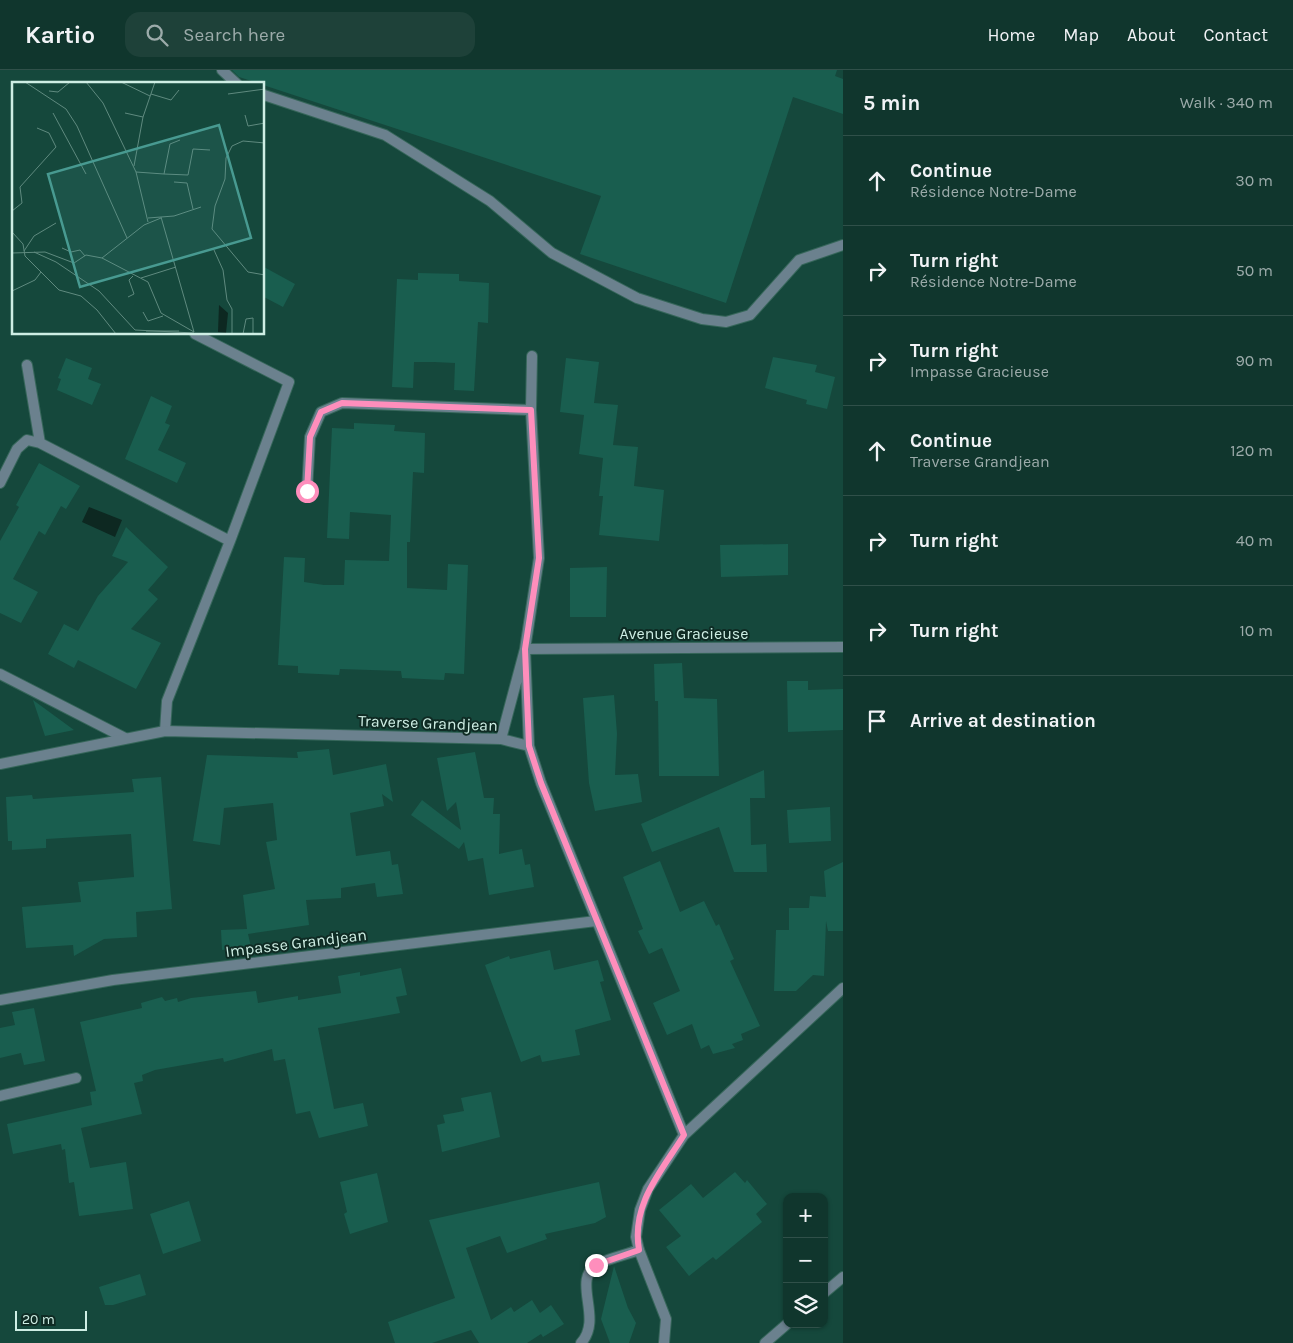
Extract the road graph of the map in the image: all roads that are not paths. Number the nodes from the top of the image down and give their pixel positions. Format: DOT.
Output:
graph roads {
  1 [pos="222,70"];
  2 [pos="235,82"];
  3 [pos="265,95"];
  4 [pos="843,245"];
  5 [pos="197,335"];
  6 [pos="532,356"];
  7 [pos="27,364"];
  8 [pos="531,410"];
  9 [pos="40,443"];
  10 [pos="0,483"];
  11 [pos="307,491"];
  12 [pos="230,541"];
  13 [pos="843,647"];
  14 [pos="525,649"];
  15 [pos="0,674"];
  16 [pos="165,731"];
  17 [pos="125,738"];
  18 [pos="501,739"];
  19 [pos="529,746"];
  20 [pos="0,764"];
  21 [pos="596,921"];
  22 [pos="843,988"];
  23 [pos="0,1000"];
  24 [pos="76,1078"];
  25 [pos="0,1096"];
  26 [pos="684,1135"];
  27 [pos="639,1250"];
  28 [pos="843,1277"];
  29 [pos="828,1290"];
  30 [pos="783,1327"];
  31 [pos="581,1343"];
  32 [pos="664,1343"];
  33 [pos="765,1343"];
  1 -- 2 [label="street"];
  3 -- 4 [label="street"];
  5 -- 12 [label="street"];
  6 -- 8 [label="street"];
  7 -- 9 [label="street"];
  8 -- 11 [label="street"];
  8 -- 14 [label="street"];
  9 -- 10 [label="street"];
  9 -- 12 [label="street"];
  12 -- 16 [label="street"];
  13 -- 14 [label="street, Avenue Gracieuse"];
  14 -- 18 [label="street"];
  14 -- 19 [label="street"];
  15 -- 17 [label="street"];
  16 -- 17 [label="street, Traverse Grandjean"];
  16 -- 18 [label="street, Traverse Grandjean"];
  17 -- 20 [label="street, Traverse Grandjean"];
  18 -- 19 [label="street, Traverse Grandjean"];
  19 -- 21 [label="street"];
  21 -- 23 [label="street, Impasse Grandjean"];
  21 -- 26 [label="street"];
  22 -- 26 [label="street"];
  24 -- 25 [label="street"];
  26 -- 27 [label="street"];
  27 -- 31 [label="street"];
  27 -- 32 [label="street"];
  28 -- 29 [label="street"];
  30 -- 33 [label="street"];
}
